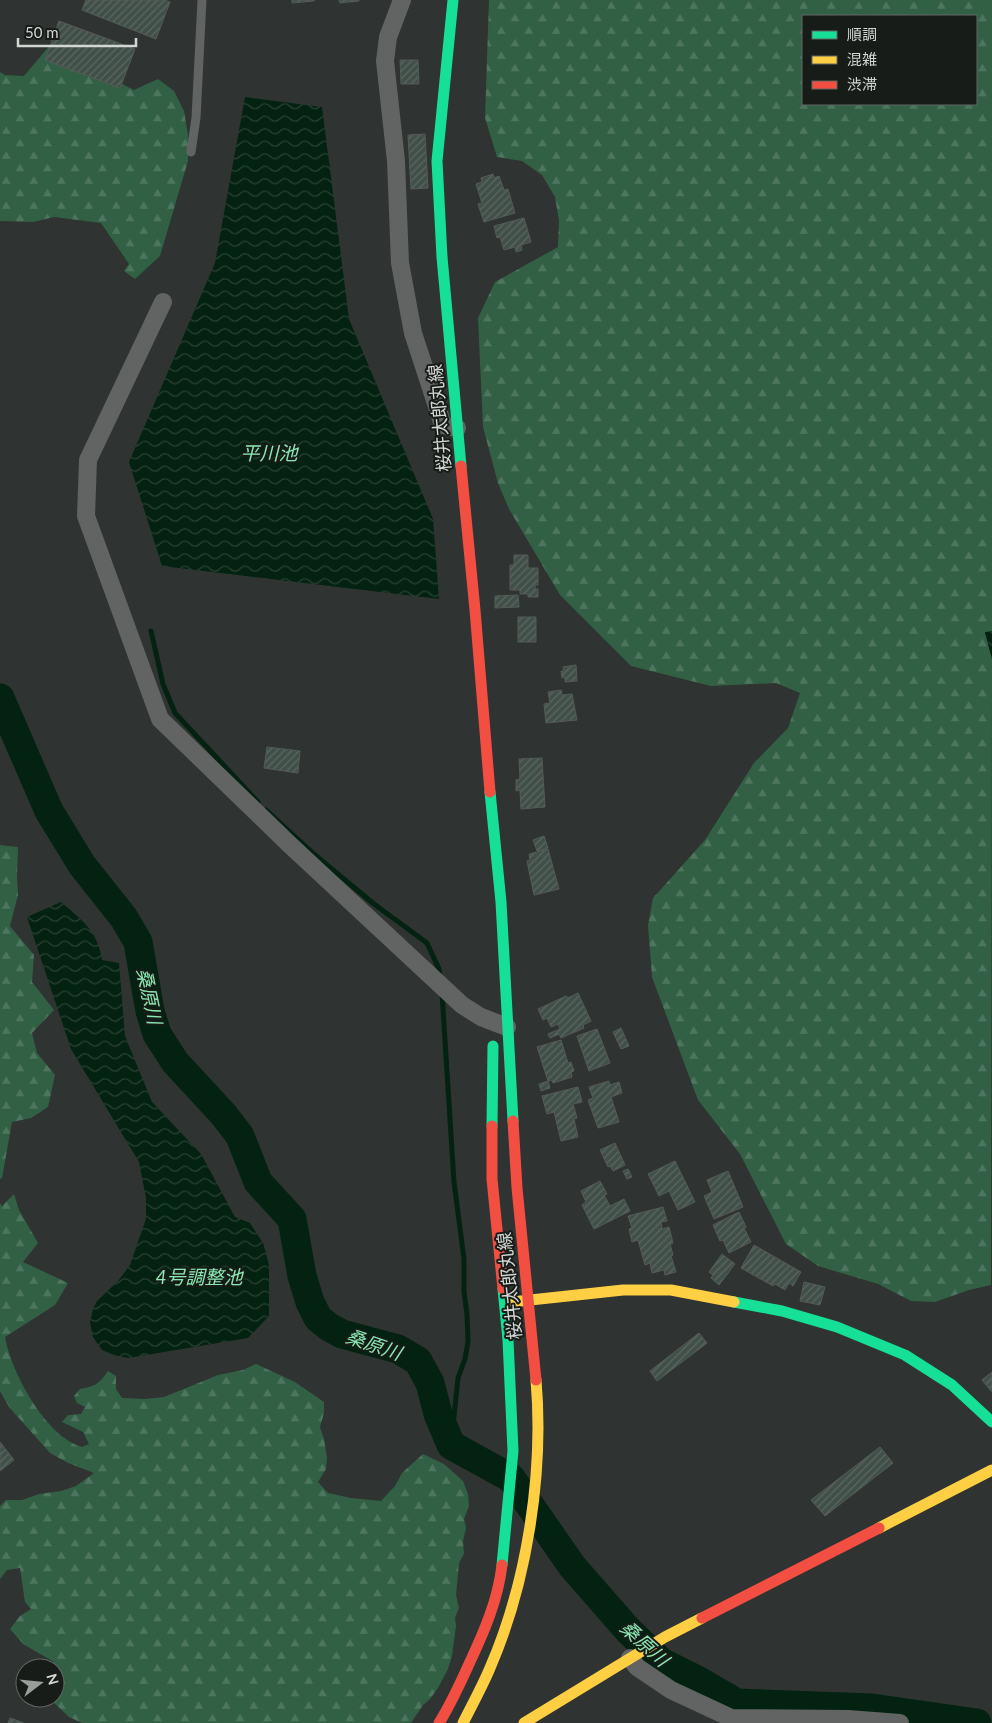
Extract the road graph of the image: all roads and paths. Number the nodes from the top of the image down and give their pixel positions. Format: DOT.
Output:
graph roads {
  1 [pos="202,0"];
  2 [pos="402,0"];
  3 [pos="453,0"];
  4 [pos="191,152"];
  5 [pos="163,302"];
  6 [pos="456,428"];
  7 [pos="493,834"];
  8 [pos="493,966"];
  9 [pos="498,1021"];
  10 [pos="529,1300"];
  11 [pos="504,1303"];
  12 [pos="992,1422"];
  13 [pos="992,1470"];
  14 [pos="634,1656"];
  15 [pos="466,1722"];
  16 [pos="439,1723"];
  17 [pos="524,1723"];
  18 [pos="900,1723"];
  1 -- 4 [label="lane"];
  2 -- 6 [label="street"];
  3 -- 6 [label="main road, 桜井太郎丸線"];
  5 -- 9 [label="street"];
  6 -- 7 [label="main road, 桜井太郎丸線"];
  7 -- 8 [label="main road, 桜井太郎丸線"];
  7 -- 9 [label="main road, 桜井太郎丸線"];
  9 -- 10 [label="main road, 桜井太郎丸線"];
  9 -- 11 [label="main road, 桜井太郎丸線"];
  10 -- 11 [label="main road"];
  10 -- 12 [label="main road"];
  10 -- 15 [label="main road, 桜井太郎丸線"];
  11 -- 16 [label="main road, 桜井太郎丸線"];
  13 -- 14 [label="main road"];
  14 -- 17 [label="main road"];
  14 -- 18 [label="street"];
}
